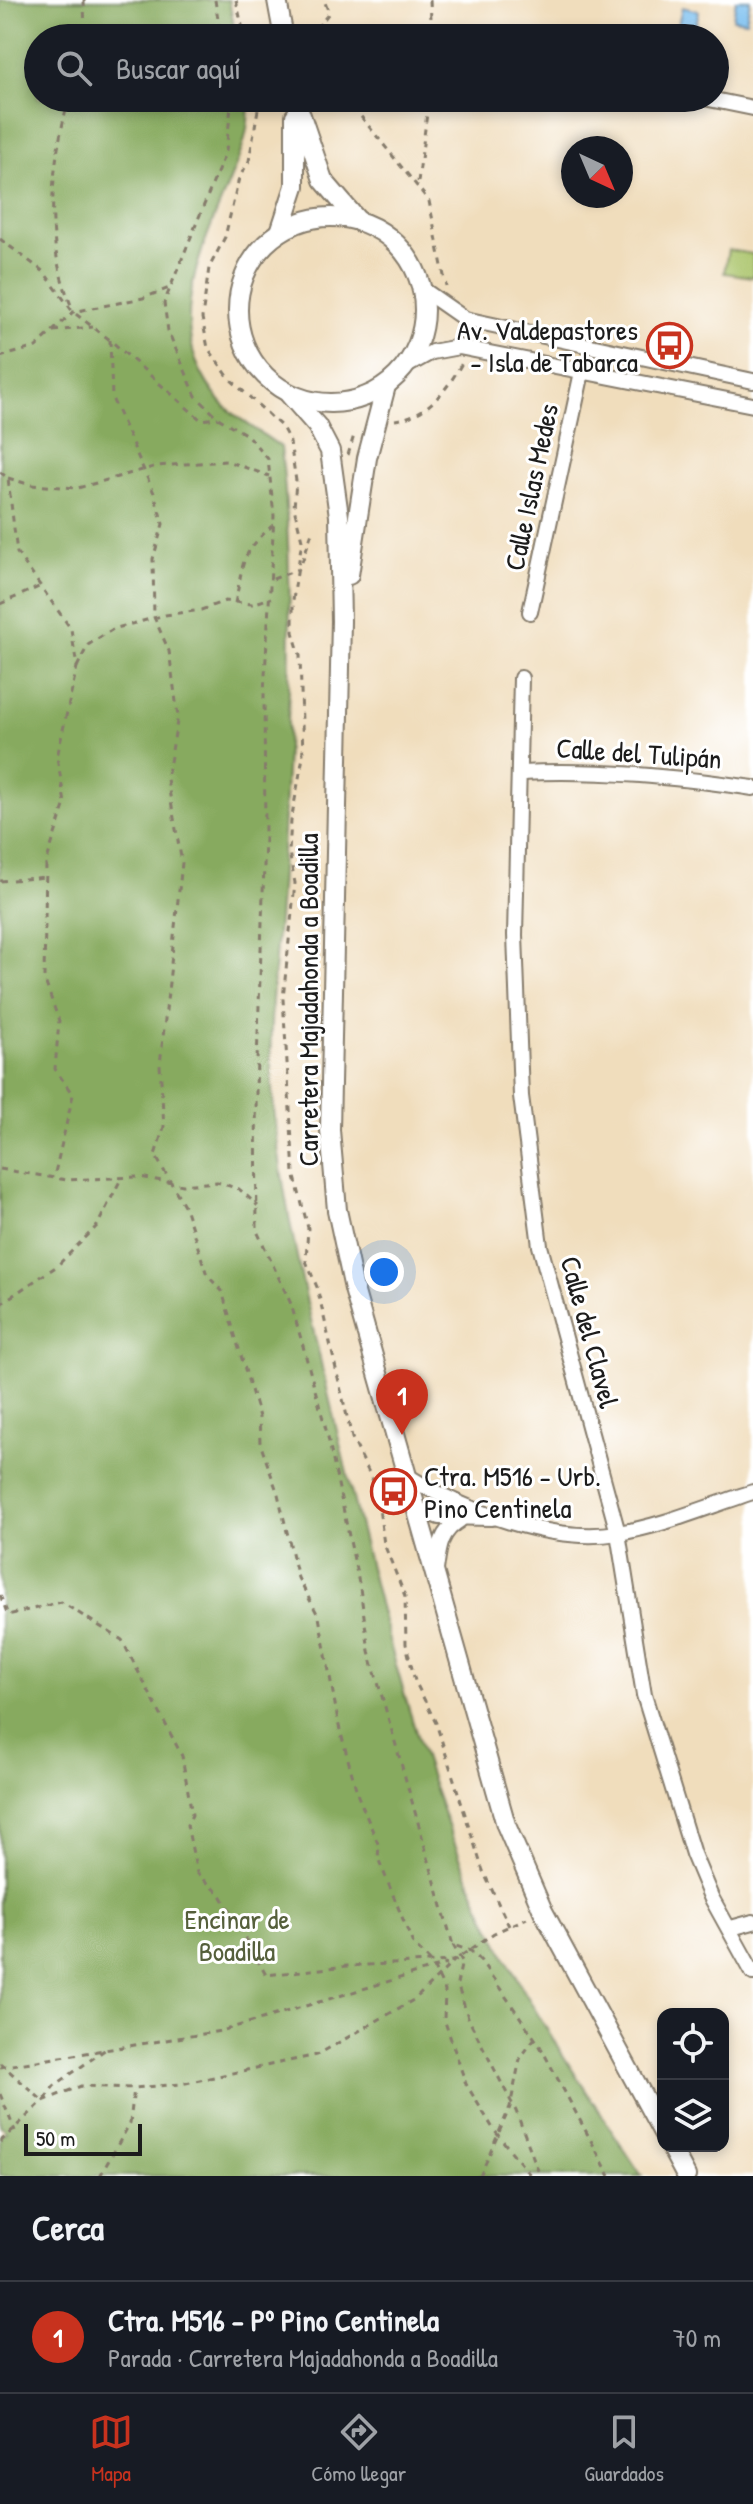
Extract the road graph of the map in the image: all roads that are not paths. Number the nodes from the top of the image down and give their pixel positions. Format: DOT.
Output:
graph roads {
  1 [pos="277,0"];
  2 [pos="281,24"];
  3 [pos="729,103"];
  4 [pos="753,108"];
  5 [pos="295,112"];
  6 [pos="299,112"];
  7 [pos="359,222"];
  8 [pos="280,232"];
  9 [pos="422,289"];
  10 [pos="405,367"];
  11 [pos="582,372"];
  12 [pos="753,381"];
  13 [pos="386,386"];
  14 [pos="289,394"];
  15 [pos="753,405"];
  16 [pos="530,612"];
  17 [pos="341,621"];
  18 [pos="521,678"];
  19 [pos="520,773"];
  20 [pos="753,788"];
  21 [pos="400,1480"];
  22 [pos="753,1492"];
  23 [pos="415,1508"];
  24 [pos="500,1518"];
  25 [pos="460,1520"];
  26 [pos="618,1533"];
  27 [pos="434,1578"];
  28 [pos="753,1922"];
  29 [pos="731,1928"];
  30 [pos="753,1973"];
  31 [pos="657,2122"];
  32 [pos="673,2152"];
  33 [pos="686,2176"];
  1 -- 2 [label="street"];
  3 -- 4 [label="street"];
  5 -- 8 [label="street"];
  6 -- 7 [label="street"];
  7 -- 8 [label="street"];
  7 -- 9 [label="street"];
  8 -- 14 [label="street"];
  9 -- 10 [label="street"];
  9 -- 12 [label="street"];
  10 -- 11 [label="street"];
  10 -- 13 [label="street"];
  11 -- 15 [label="street"];
  11 -- 16 [label="street, Calle Islas Medes"];
  13 -- 14 [label="street"];
  13 -- 17 [label="street, Carretera Majadahonda a Boadilla"];
  14 -- 17 [label="street, Carretera Majadahonda a Boadilla"];
  17 -- 21 [label="street, Carretera Majadahonda a Boadilla"];
  18 -- 19 [label="street, Calle del Clavel"];
  19 -- 20 [label="street, Calle del Tulipán"];
  19 -- 26 [label="street, Calle del Clavel"];
  21 -- 23 [label="street, Carretera Majadahonda a Boadilla"];
  21 -- 24 [label="street"];
  22 -- 26 [label="street"];
  23 -- 25 [label="street"];
  23 -- 27 [label="street, Carretera Majadahonda a Boadilla"];
  24 -- 25 [label="street"];
  24 -- 26 [label="street"];
  25 -- 27 [label="street"];
  26 -- 29 [label="street, Calle del Clavel"];
  27 -- 31 [label="street, Carretera Majadahonda a Boadilla"];
  28 -- 29 [label="street"];
  29 -- 30 [label="street, Calle del Clavel"];
  32 -- 33 [label="street"];
}
